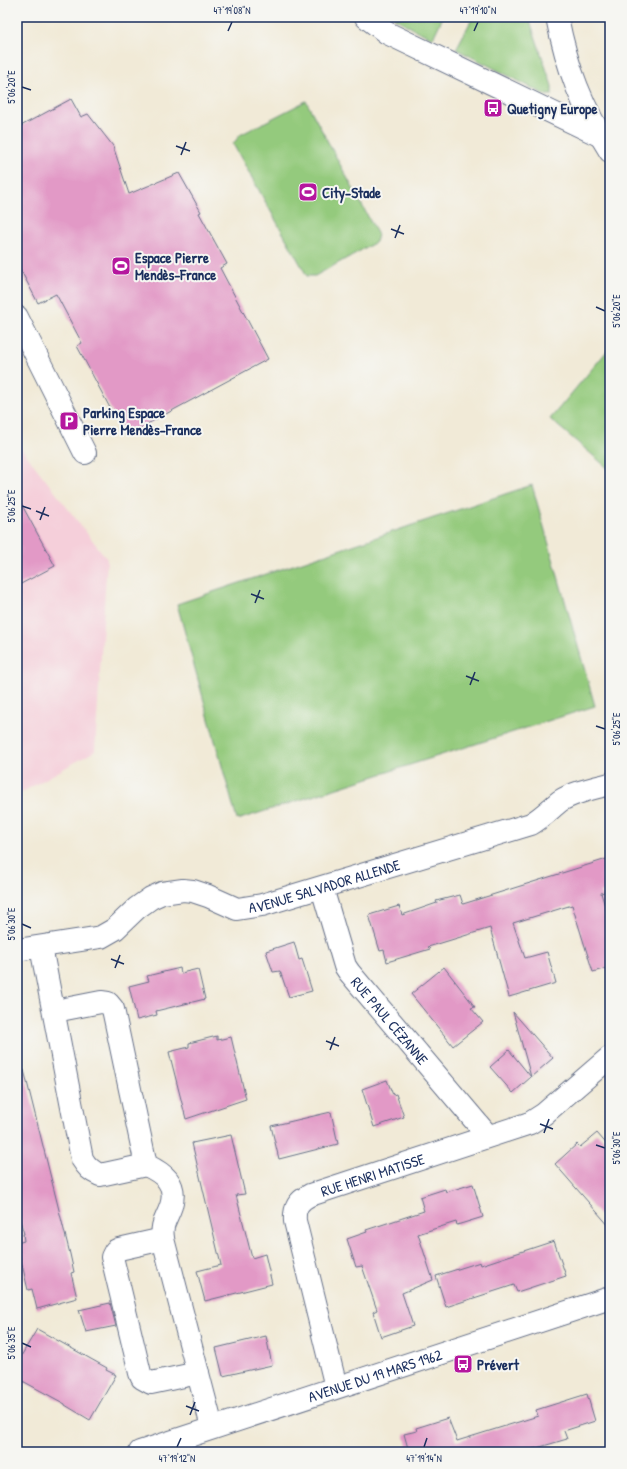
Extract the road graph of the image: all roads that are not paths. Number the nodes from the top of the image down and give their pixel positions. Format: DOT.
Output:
graph roads {
  1 [pos="366,17"];
  2 [pos="557,17"];
  3 [pos="605,144"];
  4 [pos="17,317"];
  5 [pos="85,453"];
  6 [pos="610,784"];
  7 [pos="322,888"];
  8 [pos="41,947"];
  9 [pos="17,950"];
  10 [pos="55,1011"];
  11 [pos="610,1057"];
  12 [pos="488,1136"];
  13 [pos="146,1165"];
  14 [pos="163,1239"];
  15 [pos="610,1298"];
  16 [pos="198,1373"];
  17 [pos="336,1388"];
  18 [pos="212,1428"];
  19 [pos="140,1452"];
  1 -- 3 [label="street"];
  2 -- 3 [label="street"];
  4 -- 5 [label="street"];
  6 -- 7 [label="street, AVENUE SALVADOR ALLENDE"];
  7 -- 8 [label="street, AVENUE SALVADOR ALLENDE"];
  7 -- 12 [label="street, RUE PAUL CÉZANNE"];
  8 -- 9 [label="street, AVENUE SALVADOR ALLENDE"];
  8 -- 10 [label="street"];
  10 -- 13 [label="street"];
  10 -- 13 [label="street"];
  11 -- 12 [label="street, RUE HENRI MATISSE"];
  12 -- 17 [label="street, RUE HENRI MATISSE"];
  13 -- 14 [label="street"];
  14 -- 16 [label="street"];
  14 -- 16 [label="street"];
  15 -- 17 [label="street, AVENUE DU 19 MARS 1962"];
  16 -- 18 [label="street"];
  17 -- 18 [label="street, AVENUE DU 19 MARS 1962"];
  18 -- 19 [label="street, AVENUE DU 19 MARS 1962"];
}
